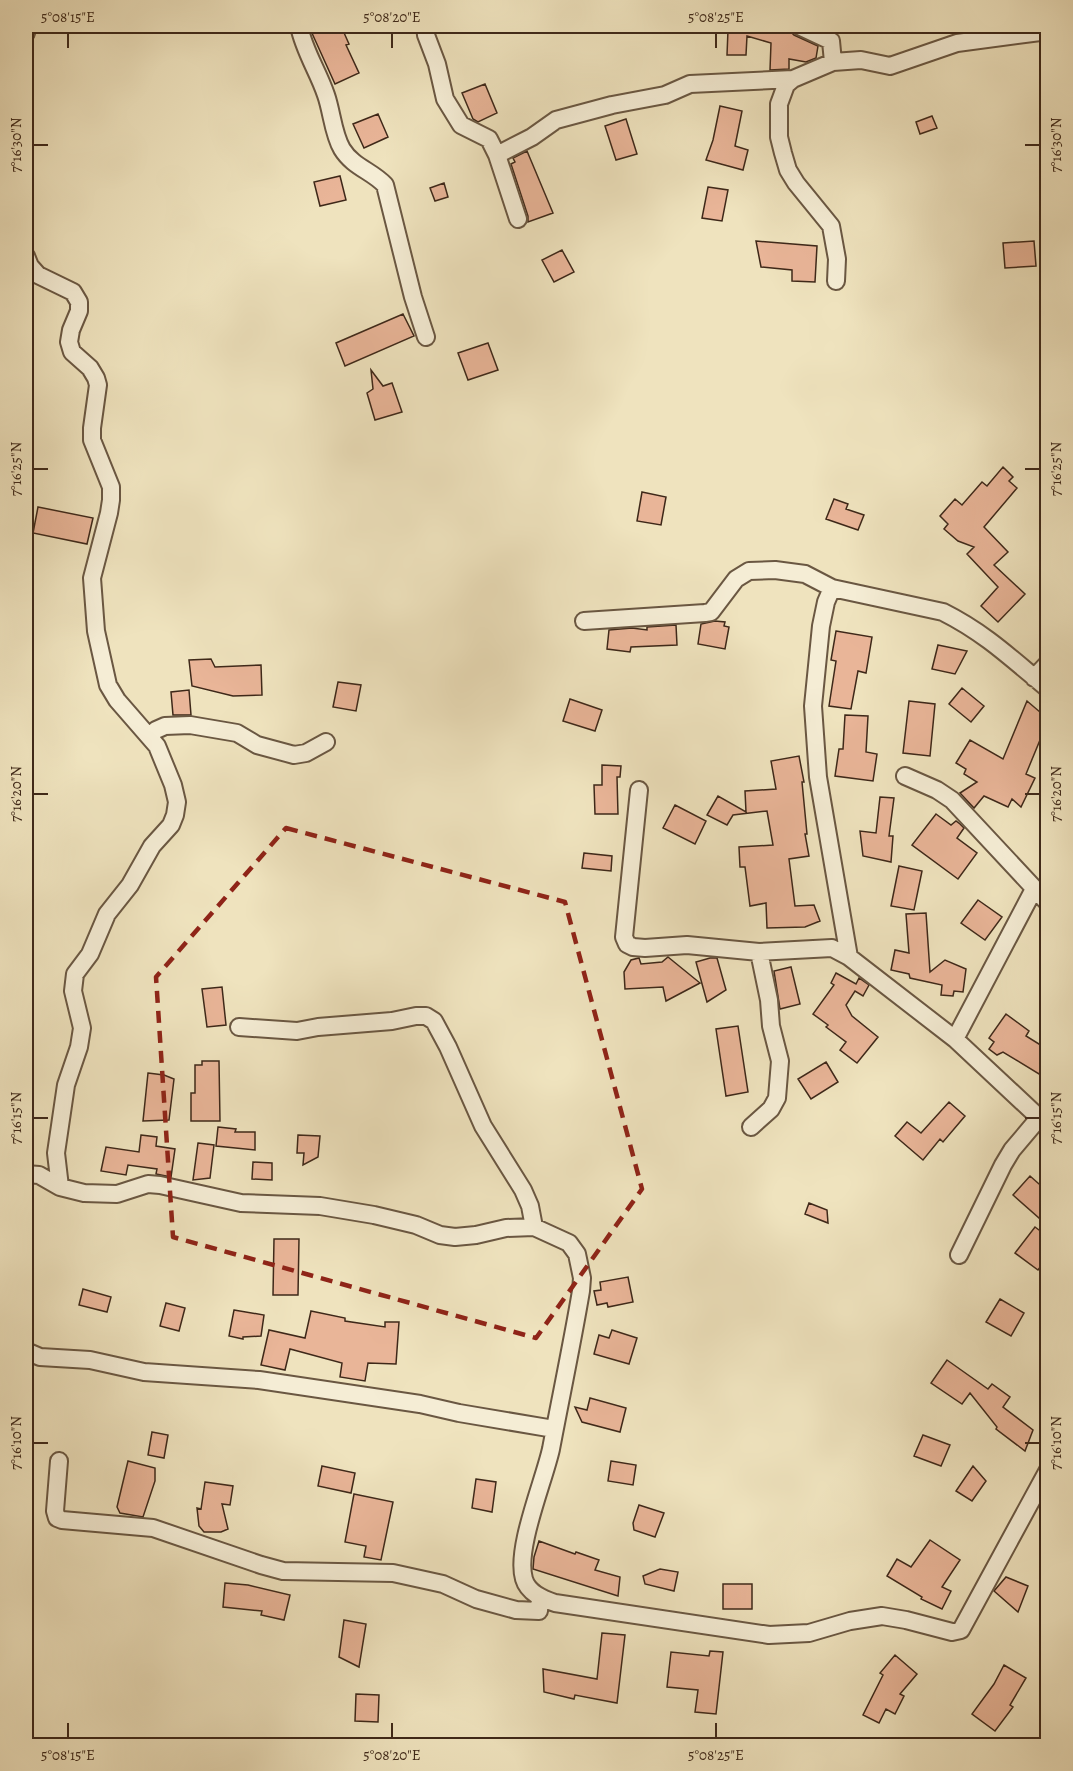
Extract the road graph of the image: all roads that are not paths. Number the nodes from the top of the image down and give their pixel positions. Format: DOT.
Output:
graph roads {
  1 [pos="27,26"];
  2 [pos="299,26"];
  3 [pos="425,26"];
  4 [pos="799,26"];
  5 [pos="1047,31"];
  6 [pos="26,33"];
  7 [pos="833,62"];
  8 [pos="793,79"];
  9 [pos="497,155"];
  10 [pos="518,219"];
  11 [pos="26,256"];
  12 [pos="836,281"];
  13 [pos="426,337"];
  14 [pos="832,588"];
  15 [pos="584,621"];
  16 [pos="1047,663"];
  17 [pos="1034,678"];
  18 [pos="1047,689"];
  19 [pos="149,736"];
  20 [pos="326,742"];
  21 [pos="905,776"];
  22 [pos="639,790"];
  23 [pos="1034,890"];
  24 [pos="1047,903"];
  25 [pos="759,952"];
  26 [pos="849,957"];
  27 [pos="239,1027"];
  28 [pos="955,1039"];
  29 [pos="1043,1122"];
  30 [pos="751,1127"];
  31 [pos="26,1174"];
  32 [pos="60,1187"];
  33 [pos="534,1227"];
  34 [pos="958,1255"];
  35 [pos="26,1352"];
  36 [pos="554,1429"];
  37 [pos="59,1461"];
  38 [pos="1047,1470"];
  39 [pos="540,1598"];
  1 -- 6 [label="street"];
  2 -- 13 [label="street"];
  3 -- 9 [label="street"];
  4 -- 7 [label="street"];
  5 -- 7 [label="street"];
  7 -- 8 [label="street"];
  8 -- 9 [label="street"];
  8 -- 12 [label="street"];
  9 -- 10 [label="street"];
  11 -- 19 [label="street"];
  14 -- 15 [label="street"];
  14 -- 17 [label="street"];
  14 -- 26 [label="street"];
  16 -- 17 [label="street"];
  17 -- 18 [label="street"];
  19 -- 20 [label="street"];
  19 -- 32 [label="street"];
  21 -- 23 [label="street"];
  22 -- 25 [label="street"];
  23 -- 24 [label="street"];
  23 -- 28 [label="street"];
  25 -- 26 [label="street"];
  25 -- 30 [label="street"];
  26 -- 28 [label="street"];
  27 -- 33 [label="street"];
  28 -- 29 [label="street"];
  29 -- 34 [label="street"];
  31 -- 32 [label="street"];
  32 -- 33 [label="street"];
  33 -- 36 [label="street"];
  35 -- 36 [label="street"];
  36 -- 39 [label="street"];
  37 -- 39 [label="street"];
  38 -- 39 [label="street"];
}
